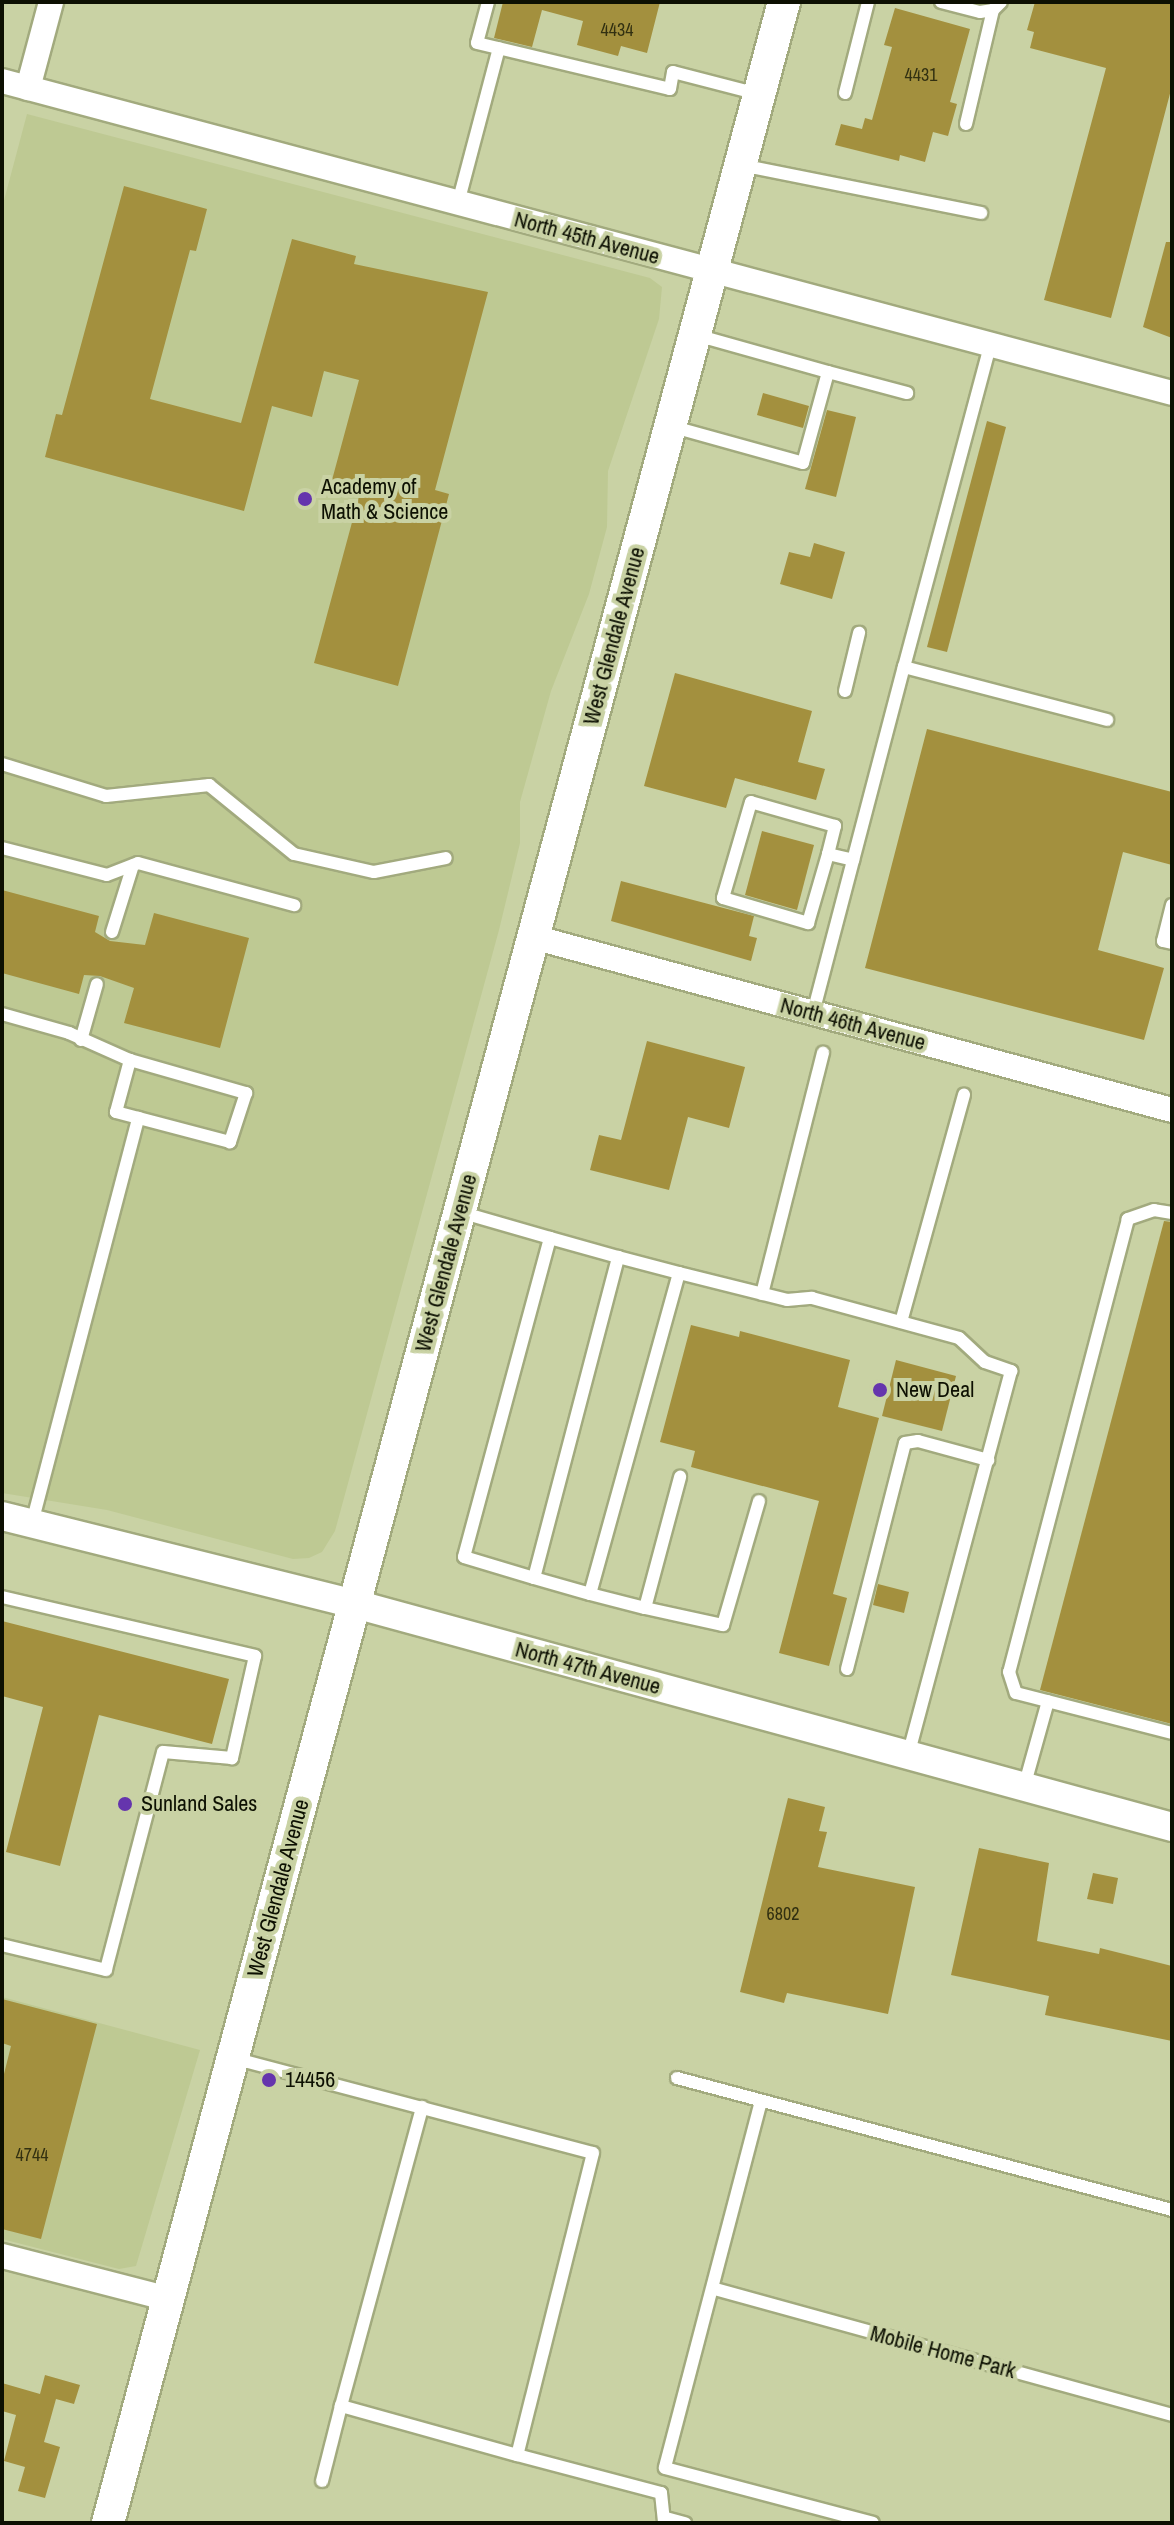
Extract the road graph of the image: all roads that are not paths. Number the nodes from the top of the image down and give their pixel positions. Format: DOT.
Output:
graph roads {
  1 [pos="51,2"];
  2 [pos="488,2"];
  3 [pos="784,2"];
  4 [pos="868,2"];
  5 [pos="941,2"];
  6 [pos="997,6"];
  7 [pos="499,48"];
  8 [pos="2,81"];
  9 [pos="28,88"];
  10 [pos="845,93"];
  11 [pos="759,94"];
  12 [pos="966,124"];
  13 [pos="740,165"];
  14 [pos="458,203"];
  15 [pos="981,213"];
  16 [pos="712,272"];
  17 [pos="695,335"];
  18 [pos="990,346"];
  19 [pos="828,372"];
  20 [pos="907,393"];
  21 [pos="1172,393"];
  22 [pos="670,426"];
  23 [pos="859,633"];
  24 [pos="904,667"];
  25 [pos="845,691"];
  26 [pos="1107,720"];
  27 [pos="2,764"];
  28 [pos="2,848"];
  29 [pos="828,854"];
  30 [pos="446,858"];
  31 [pos="853,860"];
  32 [pos="133,865"];
  33 [pos="294,905"];
  34 [pos="1172,905"];
  35 [pos="112,932"];
  36 [pos="533,937"];
  37 [pos="1172,943"];
  38 [pos="97,984"];
  39 [pos="813,1013"];
  40 [pos="2,1014"];
  41 [pos="81,1040"];
  42 [pos="823,1053"];
  43 [pos="130,1060"];
  44 [pos="964,1095"];
  45 [pos="1172,1110"];
  46 [pos="138,1118"];
  47 [pos="460,1212"];
  48 [pos="1172,1213"];
  49 [pos="550,1238"];
  50 [pos="618,1257"];
  51 [pos="679,1273"];
  52 [pos="762,1294"];
  53 [pos="901,1322"];
  54 [pos="988,1460"];
  55 [pos="680,1477"];
  56 [pos="759,1501"];
  57 [pos="2,1516"];
  58 [pos="32,1523"];
  59 [pos="534,1578"];
  60 [pos="590,1594"];
  61 [pos="2,1597"];
  62 [pos="355,1604"];
  63 [pos="645,1608"];
  64 [pos="847,1669"];
  65 [pos="1048,1701"];
  66 [pos="1172,1733"];
  67 [pos="908,1755"];
  68 [pos="1024,1787"];
  69 [pos="1172,1827"];
  70 [pos="2,1945"];
  71 [pos="233,2058"];
  72 [pos="677,2078"];
  73 [pos="761,2101"];
  74 [pos="422,2107"];
  75 [pos="1172,2210"];
  76 [pos="2,2256"];
  77 [pos="715,2289"];
  78 [pos="169,2299"];
  79 [pos="341,2406"];
  80 [pos="1172,2415"];
  81 [pos="517,2455"];
  82 [pos="322,2481"];
  83 [pos="665,2520"];
  84 [pos="108,2523"];
  85 [pos="685,2523"];
  86 [pos="873,2523"];
  1 -- 9 [label="street"];
  2 -- 7 [label="lane"];
  3 -- 11 [label="main road, West Glendale Avenue"];
  4 -- 10 [label="lane"];
  5 -- 6 [label="lane"];
  6 -- 12 [label="lane"];
  7 -- 11 [label="lane"];
  7 -- 14 [label="lane"];
  8 -- 9 [label="street, North 45th Avenue"];
  9 -- 14 [label="street, North 45th Avenue"];
  11 -- 13 [label="main road, West Glendale Avenue"];
  13 -- 15 [label="lane"];
  13 -- 16 [label="main road, West Glendale Avenue"];
  14 -- 16 [label="street, North 45th Avenue"];
  16 -- 17 [label="main road, West Glendale Avenue"];
  16 -- 18 [label="street, North 45th Avenue"];
  17 -- 19 [label="lane"];
  17 -- 22 [label="main road, West Glendale Avenue"];
  18 -- 21 [label="street, North 45th Avenue"];
  18 -- 24 [label="lane"];
  19 -- 20 [label="lane"];
  19 -- 22 [label="lane"];
  22 -- 36 [label="main road, West Glendale Avenue"];
  23 -- 25 [label="lane"];
  24 -- 26 [label="lane"];
  24 -- 31 [label="lane"];
  27 -- 30 [label="lane"];
  28 -- 32 [label="lane"];
  29 -- 29 [label="lane"];
  29 -- 31 [label="lane"];
  31 -- 39 [label="lane"];
  32 -- 33 [label="lane"];
  32 -- 35 [label="lane"];
  34 -- 37 [label="lane"];
  36 -- 39 [label="street, North 46th Avenue"];
  36 -- 47 [label="main road, West Glendale Avenue"];
  38 -- 41 [label="lane"];
  39 -- 45 [label="street, North 46th Avenue"];
  40 -- 41 [label="lane"];
  41 -- 43 [label="lane"];
  42 -- 52 [label="lane"];
  43 -- 46 [label="lane"];
  43 -- 46 [label="lane"];
  44 -- 53 [label="lane"];
  46 -- 58 [label="lane"];
  47 -- 49 [label="lane"];
  47 -- 62 [label="main road, West Glendale Avenue"];
  48 -- 65 [label="lane"];
  49 -- 50 [label="lane"];
  49 -- 59 [label="lane"];
  50 -- 51 [label="lane"];
  50 -- 59 [label="lane"];
  51 -- 52 [label="lane"];
  51 -- 60 [label="lane"];
  52 -- 53 [label="lane"];
  53 -- 54 [label="lane"];
  54 -- 64 [label="lane"];
  54 -- 67 [label="lane"];
  55 -- 63 [label="lane"];
  56 -- 63 [label="lane"];
  57 -- 58 [label="street, North 47th Avenue"];
  58 -- 62 [label="street, North 47th Avenue"];
  59 -- 60 [label="lane"];
  60 -- 63 [label="lane"];
  61 -- 70 [label="lane"];
  62 -- 67 [label="street, North 47th Avenue"];
  62 -- 71 [label="main road, West Glendale Avenue"];
  65 -- 66 [label="lane"];
  65 -- 68 [label="lane"];
  67 -- 68 [label="street, North 47th Avenue"];
  68 -- 69 [label="street, North 47th Avenue"];
  71 -- 74 [label="lane"];
  71 -- 78 [label="main road, West Glendale Avenue"];
  72 -- 73 [label="lane"];
  73 -- 75 [label="lane"];
  73 -- 77 [label="lane"];
  74 -- 79 [label="lane"];
  74 -- 81 [label="lane"];
  76 -- 78 [label="street"];
  77 -- 80 [label="lane, Mobile Home Park"];
  77 -- 86 [label="lane"];
  78 -- 84 [label="main road, West Glendale Avenue"];
  79 -- 81 [label="lane"];
  79 -- 82 [label="lane"];
  81 -- 83 [label="lane"];
  83 -- 85 [label="lane"];
}
